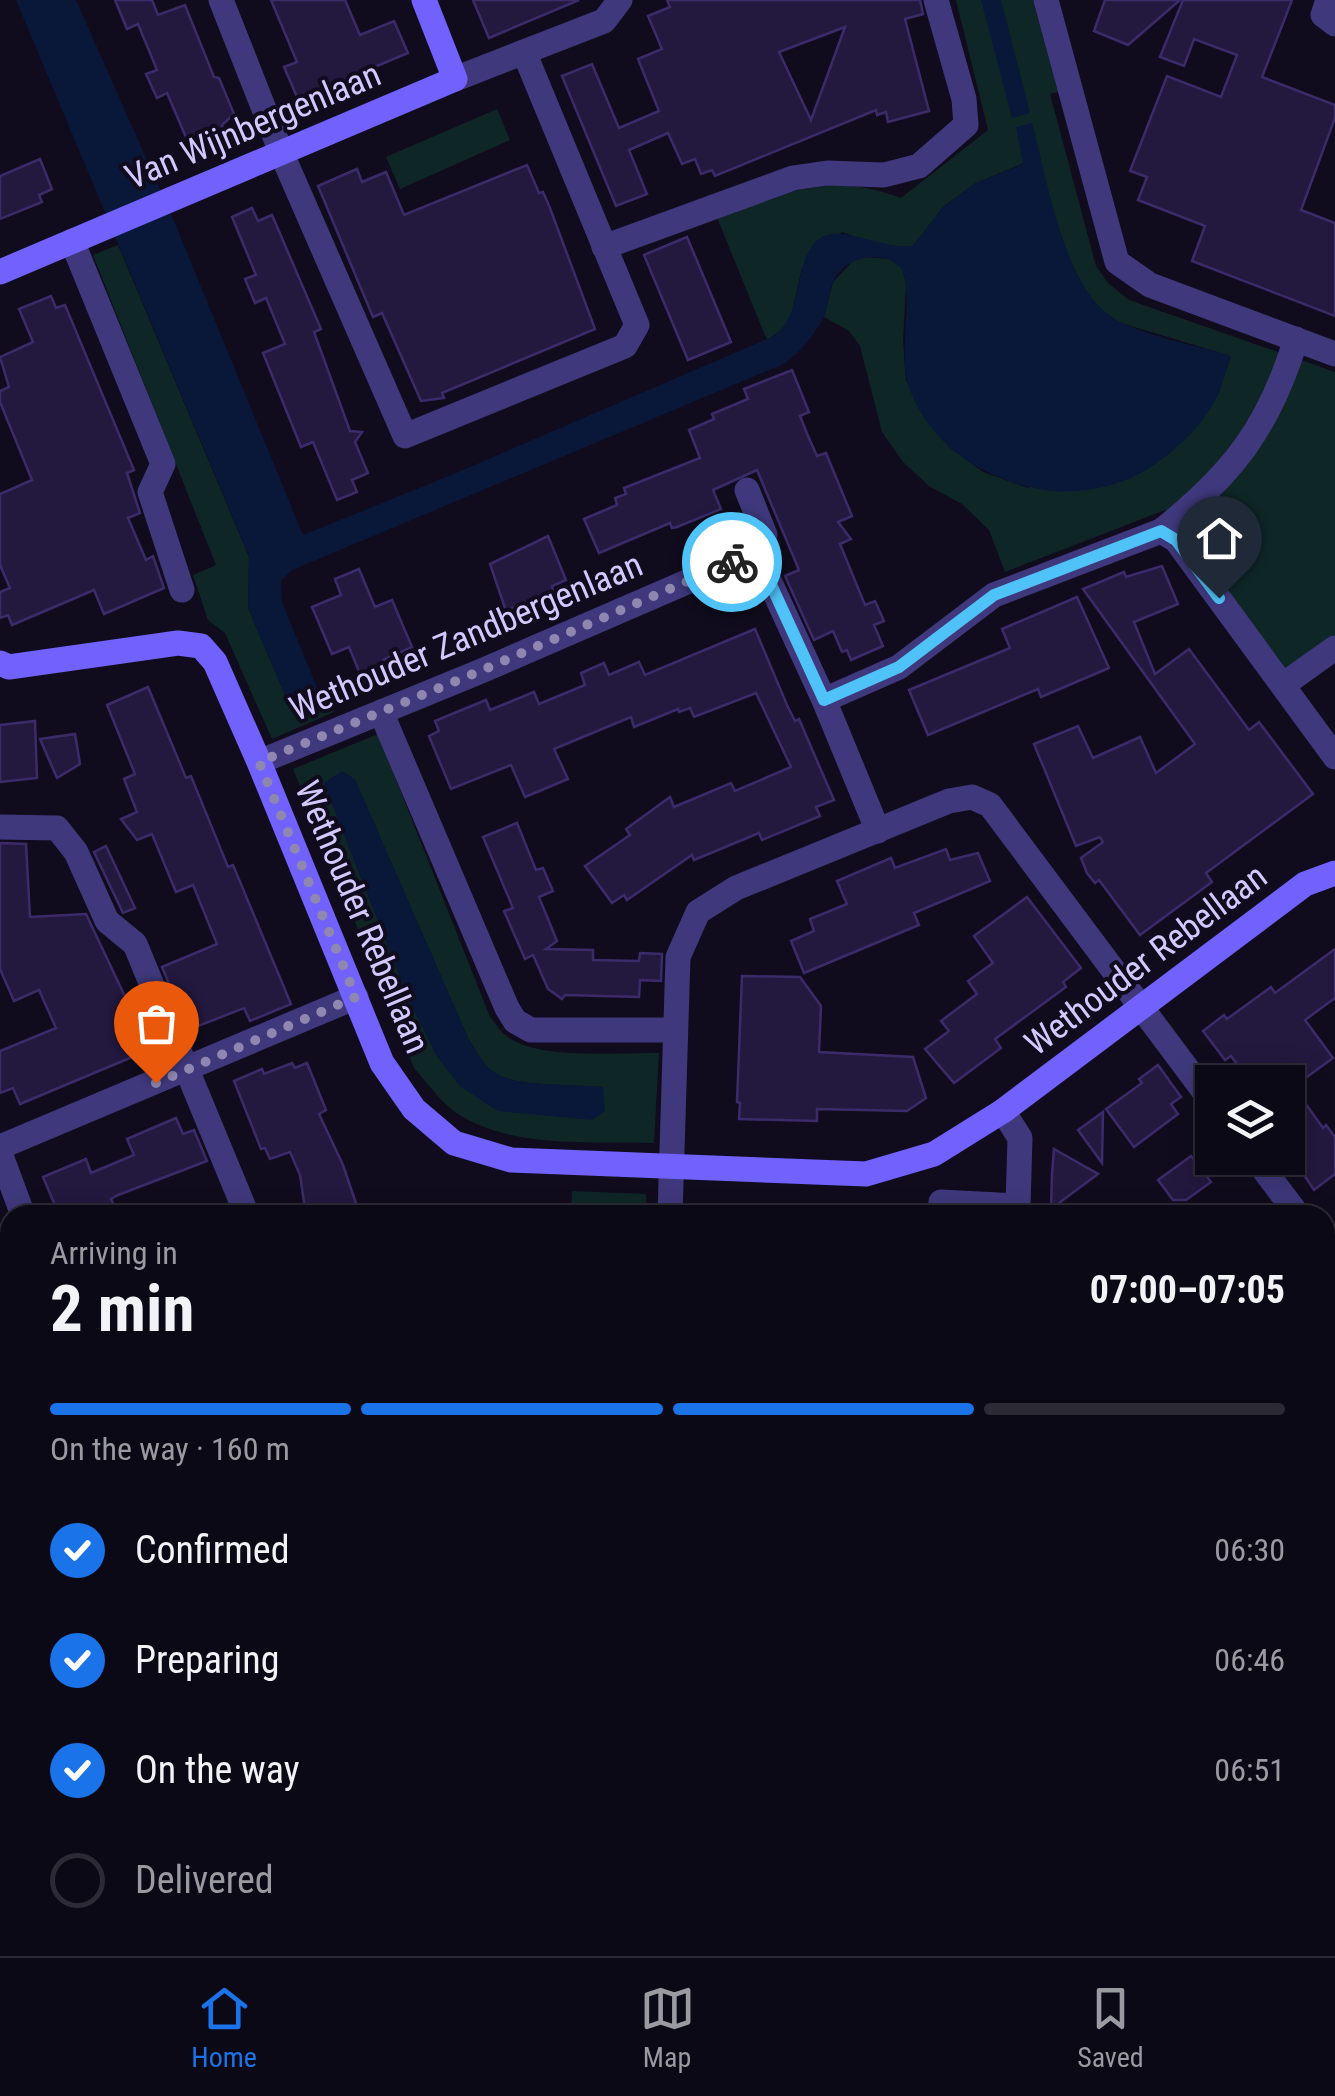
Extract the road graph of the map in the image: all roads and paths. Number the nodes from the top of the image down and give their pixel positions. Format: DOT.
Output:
graph roads {
  1 [pos="222,0"];
  2 [pos="424,0"];
  3 [pos="620,0"];
  4 [pos="936,0"];
  5 [pos="1046,0"];
  6 [pos="1328,0"];
  7 [pos="1335,24"];
  8 [pos="524,52"];
  9 [pos="456,79"];
  10 [pos="282,152"];
  11 [pos="72,240"];
  12 [pos="604,248"];
  13 [pos="0,272"];
  14 [pos="1296,340"];
  15 [pos="1335,354"];
  16 [pos="747,490"];
  17 [pos="1161,531"];
  18 [pos="756,552"];
  19 [pos="182,590"];
  20 [pos="1335,648"];
  21 [pos="0,664"];
  22 [pos="1282,685"];
  23 [pos="824,700"];
  24 [pos="381,712"];
  25 [pos="1335,757"];
  26 [pos="259,762"];
  27 [pos="0,827"];
  28 [pos="878,832"];
  29 [pos="1335,873"];
  30 [pos="356,997"];
  31 [pos="1139,1007"];
  32 [pos="674,1030"];
  33 [pos="187,1070"];
  34 [pos="1195,1080"];
  35 [pos="1003,1111"];
  36 [pos="0,1150"];
  37 [pos="672,1168"];
  38 [pos="1268,1175"];
  39 [pos="940,1202"];
  40 [pos="19,1205"];
  41 [pos="242,1205"];
  42 [pos="670,1205"];
  43 [pos="969,1205"];
  44 [pos="1018,1205"];
  45 [pos="1290,1205"];
  1 -- 10 [label="street"];
  2 -- 9 [label="street"];
  3 -- 8 [label="street"];
  4 -- 12 [label="street"];
  5 -- 14 [label="street"];
  6 -- 7 [label="street"];
  8 -- 9 [label="street"];
  8 -- 12 [label="street"];
  9 -- 10 [label="street, Van Wijnbergenlaan"];
  10 -- 11 [label="street, Van Wijnbergenlaan"];
  10 -- 12 [label="street"];
  11 -- 13 [label="street, Van Wijnbergenlaan"];
  11 -- 19 [label="street"];
  14 -- 15 [label="street"];
  14 -- 17 [label="street"];
  16 -- 18 [label="street"];
  17 -- 22 [label="street"];
  17 -- 23 [label="street"];
  18 -- 23 [label="street"];
  18 -- 24 [label="street, Wethouder Zandbergenlaan"];
  20 -- 22 [label="street"];
  21 -- 26 [label="street, Wethouder Rebellaan"];
  22 -- 25 [label="street"];
  23 -- 28 [label="street"];
  24 -- 26 [label="street, Wethouder Zandbergenlaan"];
  24 -- 32 [label="street"];
  26 -- 30 [label="street, Wethouder Rebellaan"];
  27 -- 33 [label="street"];
  28 -- 31 [label="street"];
  28 -- 32 [label="street"];
  29 -- 31 [label="street, Wethouder Rebellaan"];
  30 -- 33 [label="street"];
  30 -- 37 [label="street, Wethouder Rebellaan"];
  31 -- 34 [label="street"];
  31 -- 35 [label="street, Wethouder Rebellaan"];
  32 -- 37 [label="street"];
  33 -- 36 [label="street"];
  33 -- 41 [label="street"];
  35 -- 37 [label="street, Wethouder Rebellaan"];
  35 -- 44 [label="street"];
  36 -- 40 [label="street"];
  37 -- 42 [label="street"];
  38 -- 45 [label="street"];
  39 -- 43 [label="street"];
}
